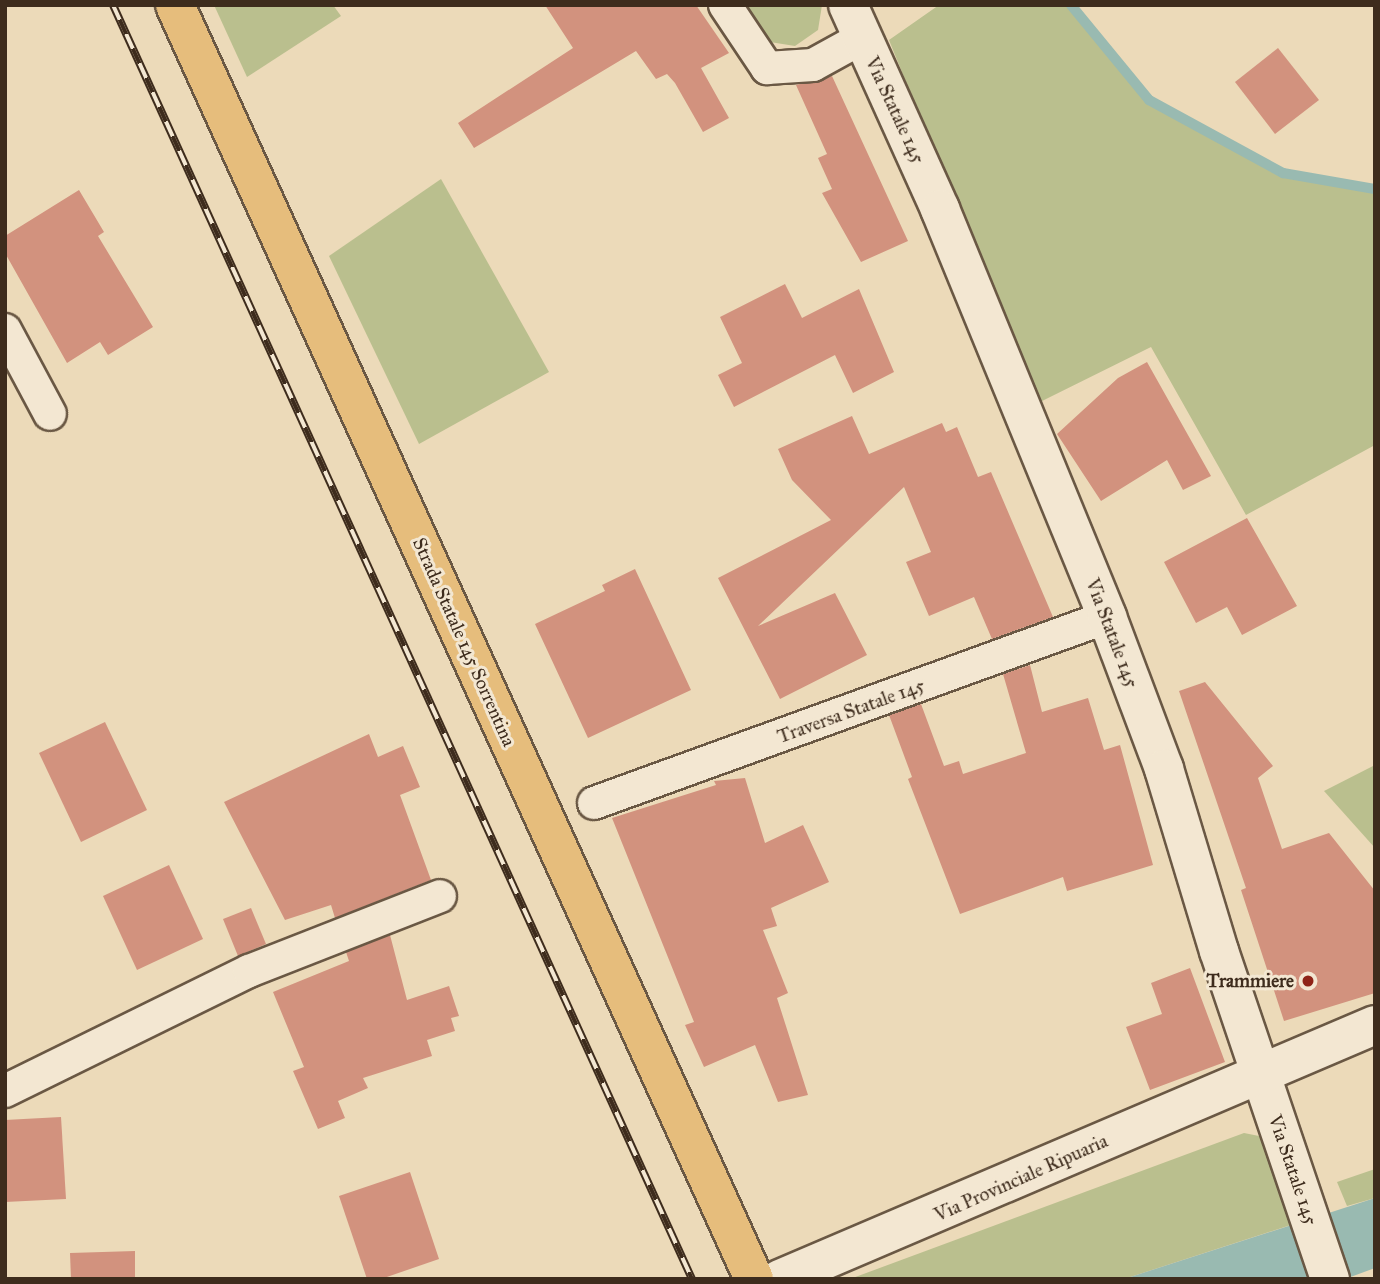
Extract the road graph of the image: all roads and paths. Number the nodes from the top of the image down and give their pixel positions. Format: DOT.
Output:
graph roads {
  1 [pos="175,5"];
  2 [pos="725,5"];
  3 [pos="855,22"];
  4 [pos="5,330"];
  5 [pos="50,414"];
  6 [pos="1107,617"];
  7 [pos="594,803"];
  8 [pos="440,896"];
  9 [pos="1375,1025"];
  10 [pos="1260,1074"];
  11 [pos="5,1091"];
  12 [pos="773,1278"];
  13 [pos="1330,1279"];
  1 -- 12 [label="highway, Strada Statale 145 Sorrentina"];
  2 -- 3 [label="street"];
  3 -- 6 [label="main road, Via Statale 145"];
  4 -- 5 [label="street"];
  6 -- 7 [label="street, Traversa Statale 145"];
  6 -- 10 [label="main road, Via Statale 145"];
  8 -- 11 [label="street"];
  9 -- 10 [label="main road, Via Provinciale Ripuaria"];
  10 -- 12 [label="main road, Via Provinciale Ripuaria"];
  10 -- 13 [label="main road, Via Statale 145"];
}
